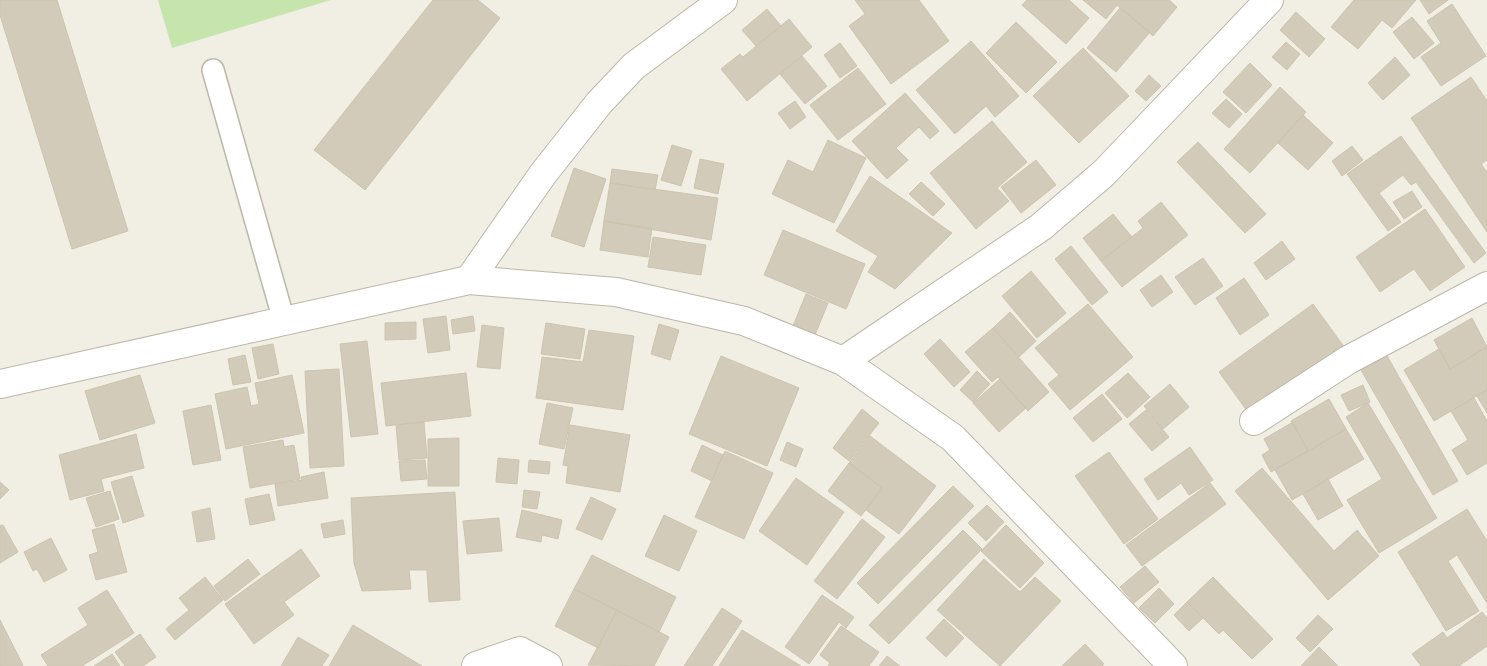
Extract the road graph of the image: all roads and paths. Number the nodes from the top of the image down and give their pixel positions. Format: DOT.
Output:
graph roads {
  1 [pos="723,0"];
  2 [pos="1269,0"];
  3 [pos="213,70"];
  4 [pos="469,280"];
  5 [pos="1487,286"];
  6 [pos="284,321"];
  7 [pos="844,361"];
  8 [pos="0,384"];
  9 [pos="1254,421"];
  10 [pos="476,666"];
  11 [pos="548,666"];
  12 [pos="1173,666"];
  1 -- 4 [label="street"];
  2 -- 7 [label="street"];
  3 -- 6 [label="lane"];
  4 -- 6 [label="street"];
  4 -- 7 [label="street"];
  5 -- 9 [label="street"];
  6 -- 8 [label="street"];
  7 -- 12 [label="street"];
  10 -- 11 [label="street"];
}
